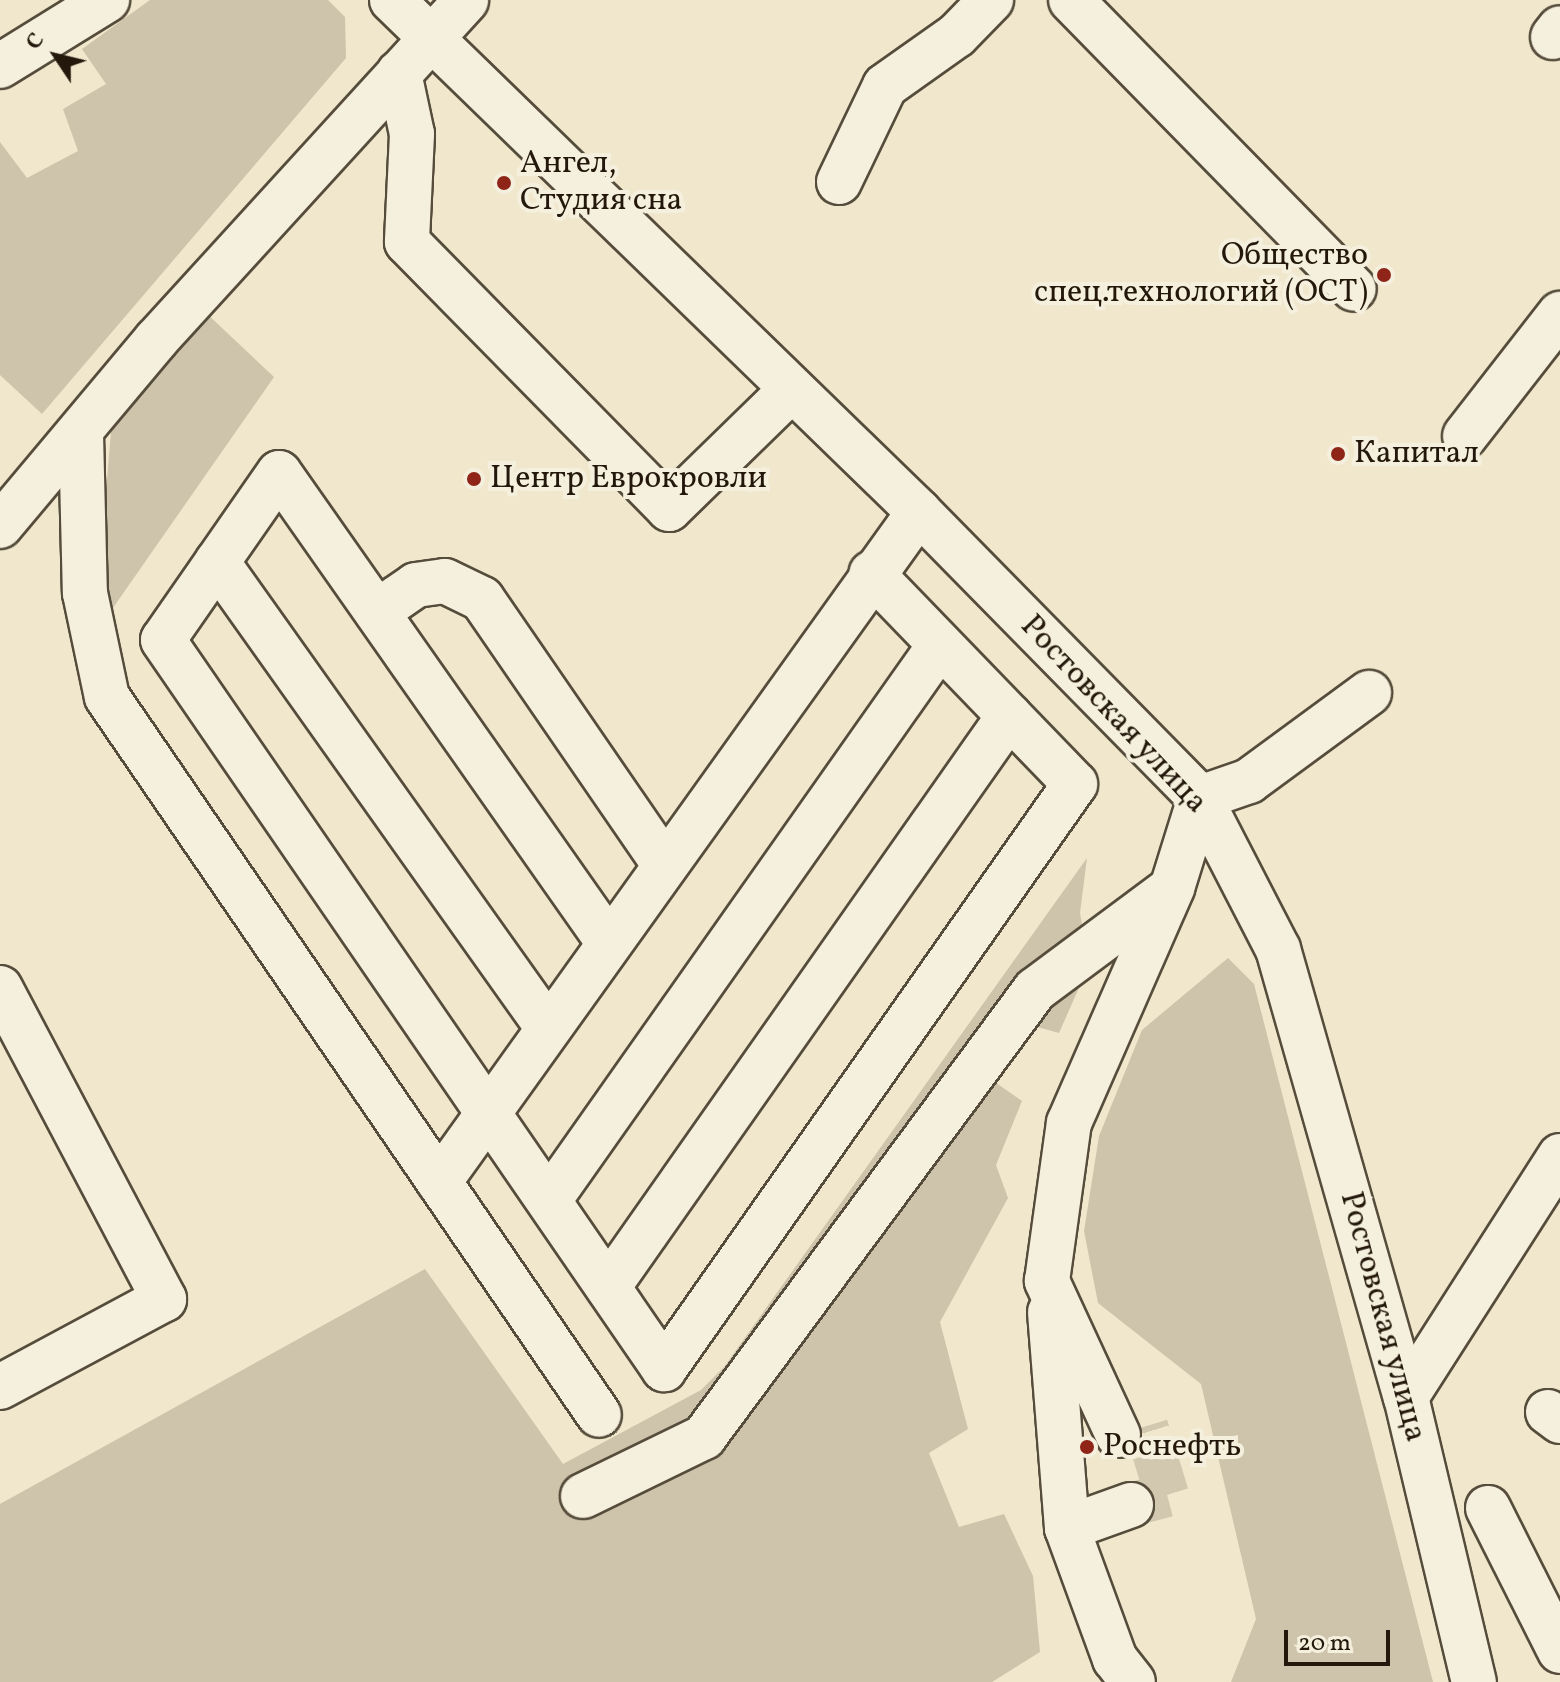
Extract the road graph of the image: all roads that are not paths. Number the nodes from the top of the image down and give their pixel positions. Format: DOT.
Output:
graph roads {
  1 [pos="107,0"];
  2 [pos="392,0"];
  3 [pos="466,0"];
  4 [pos="991,0"];
  5 [pos="1071,0"];
  6 [pos="432,37"];
  7 [pos="0,66"];
  8 [pos="399,73"];
  9 [pos="839,182"];
  10 [pos="1354,289"];
  11 [pos="1560,314"];
  12 [pos="790,391"];
  13 [pos="81,434"];
  14 [pos="1465,436"];
  15 [pos="919,512"];
  16 [pos="0,526"];
  17 [pos="217,562"];
  18 [pos="871,573"];
  19 [pos="377,612"];
  20 [pos="940,645"];
  21 [pos="1369,693"];
  22 [pos="1009,716"];
  23 [pos="1200,798"];
  24 [pos="664,864"];
  25 [pos="1172,888"];
  26 [pos="609,943"];
  27 [pos="0,988"];
  28 [pos="548,1028"];
  29 [pos="488,1112"];
  30 [pos="1560,1156"];
  31 [pos="439,1182"];
  32 [pos="549,1200"];
  33 [pos="1047,1281"];
  34 [pos="608,1287"];
  35 [pos="0,1387"];
  36 [pos="1406,1397"];
  37 [pos="599,1415"];
  38 [pos="1132,1430"];
  39 [pos="583,1496"];
  40 [pos="1131,1505"];
  41 [pos="1488,1508"];
  42 [pos="1067,1528"];
  43 [pos="1560,1651"];
  44 [pos="1470,1666"];
  45 [pos="1133,1682"];
  1 -- 7 [label="street"];
  2 -- 6 [label="street, Ростовская улица"];
  3 -- 6 [label="street"];
  4 -- 9 [label="street"];
  5 -- 10 [label="street"];
  6 -- 8 [label="street"];
  6 -- 12 [label="street, Ростовская улица"];
  8 -- 12 [label="street"];
  8 -- 13 [label="street"];
  11 -- 14 [label="street"];
  12 -- 15 [label="street, Ростовская улица"];
  13 -- 16 [label="street"];
  13 -- 31 [label="street"];
  15 -- 18 [label="street"];
  15 -- 23 [label="street, Ростовская улица"];
  17 -- 19 [label="street"];
  17 -- 28 [label="street"];
  17 -- 29 [label="street"];
  18 -- 20 [label="street"];
  18 -- 24 [label="street"];
  19 -- 24 [label="street"];
  19 -- 26 [label="street"];
  20 -- 22 [label="street"];
  20 -- 32 [label="street"];
  21 -- 23 [label="street"];
  22 -- 34 [label="street"];
  22 -- 34 [label="street"];
  23 -- 25 [label="street"];
  23 -- 36 [label="street, Ростовская улица"];
  24 -- 26 [label="street"];
  25 -- 33 [label="street"];
  25 -- 39 [label="street"];
  26 -- 28 [label="street"];
  27 -- 35 [label="street"];
  28 -- 29 [label="street"];
  29 -- 31 [label="street"];
  29 -- 32 [label="street"];
  30 -- 36 [label="street"];
  31 -- 37 [label="street"];
  32 -- 34 [label="street"];
  33 -- 38 [label="street"];
  33 -- 42 [label="street"];
  36 -- 44 [label="street, Ростовская улица"];
  40 -- 42 [label="street"];
  41 -- 43 [label="street"];
  42 -- 45 [label="street"];
}
